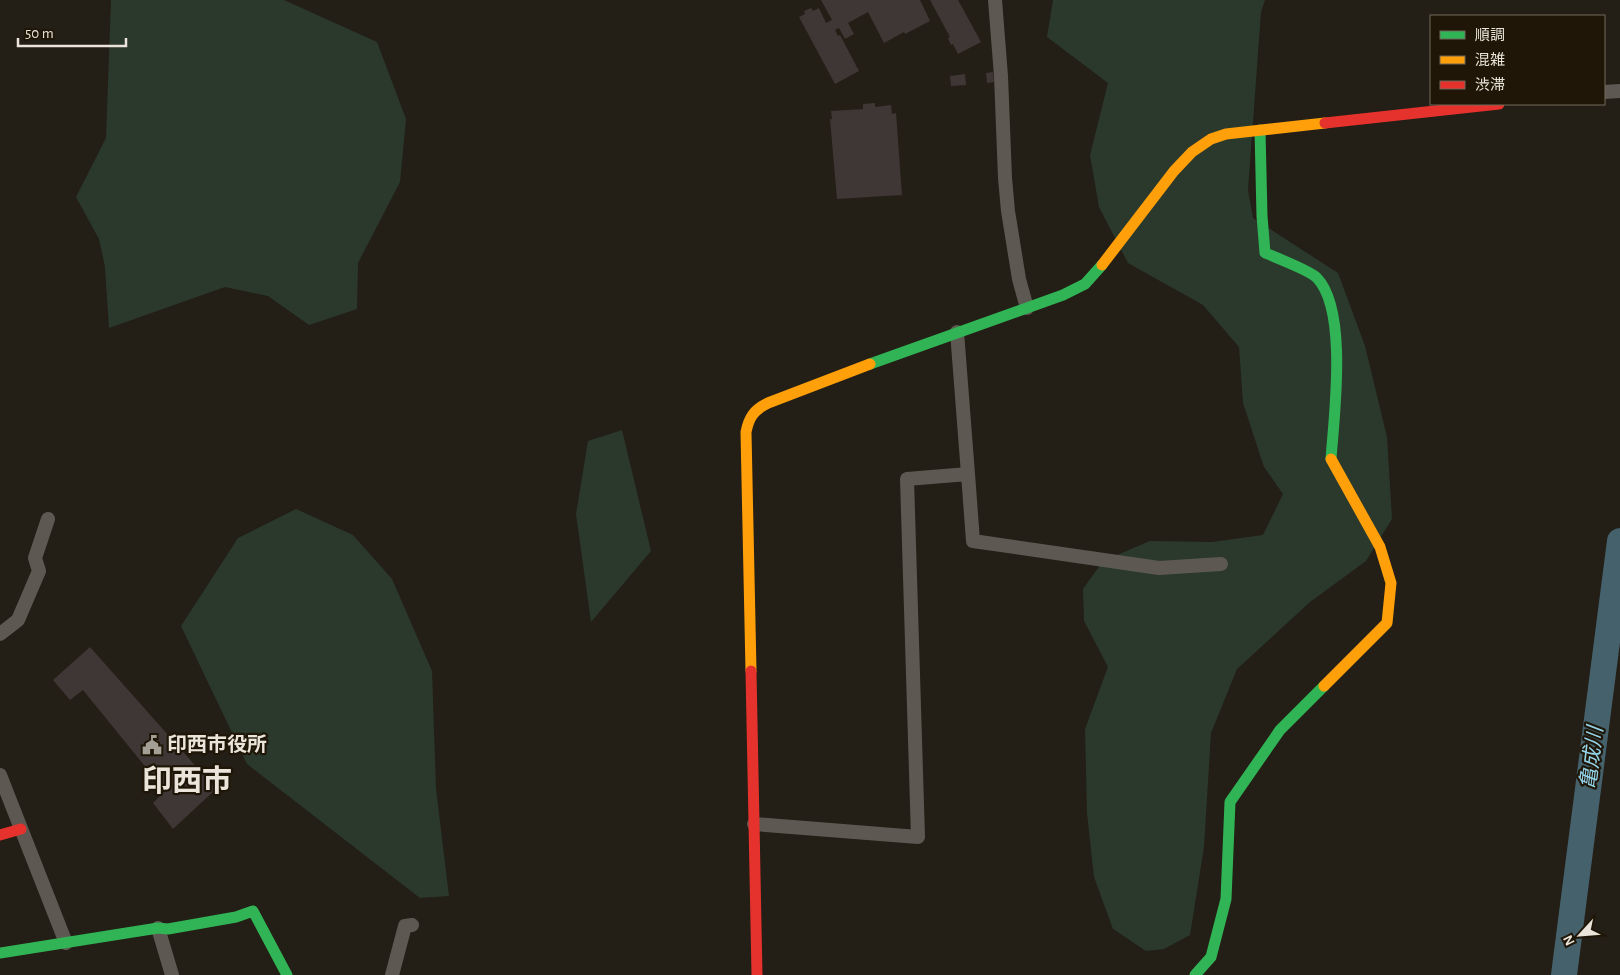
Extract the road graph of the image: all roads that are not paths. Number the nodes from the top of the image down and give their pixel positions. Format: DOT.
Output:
graph roads {
  1 [pos="995,0"];
  2 [pos="1620,91"];
  3 [pos="1605,92"];
  4 [pos="1491,105"];
  5 [pos="1260,130"];
  6 [pos="1027,308"];
  7 [pos="957,332"];
  8 [pos="968,474"];
  9 [pos="48,519"];
  10 [pos="1221,564"];
  11 [pos="0,634"];
  12 [pos="0,775"];
  13 [pos="754,824"];
  14 [pos="21,829"];
  15 [pos="0,835"];
  16 [pos="412,925"];
  17 [pos="158,928"];
  18 [pos="66,943"];
  19 [pos="0,953"];
  20 [pos="172,975"];
  21 [pos="287,975"];
  22 [pos="392,975"];
  23 [pos="757,975"];
  24 [pos="1195,975"];
  1 -- 6 [label="street"];
  2 -- 3 [label="street"];
  4 -- 5 [label="street"];
  5 -- 6 [label="street"];
  5 -- 24 [label="street"];
  6 -- 7 [label="street"];
  7 -- 8 [label="street"];
  7 -- 13 [label="street"];
  8 -- 10 [label="street"];
  8 -- 13 [label="street"];
  9 -- 11 [label="street"];
  12 -- 14 [label="street"];
  13 -- 23 [label="street"];
  14 -- 15 [label="street"];
  14 -- 18 [label="street"];
  16 -- 22 [label="street"];
  17 -- 18 [label="street"];
  17 -- 20 [label="street"];
  17 -- 21 [label="street"];
  18 -- 19 [label="street"];
}
